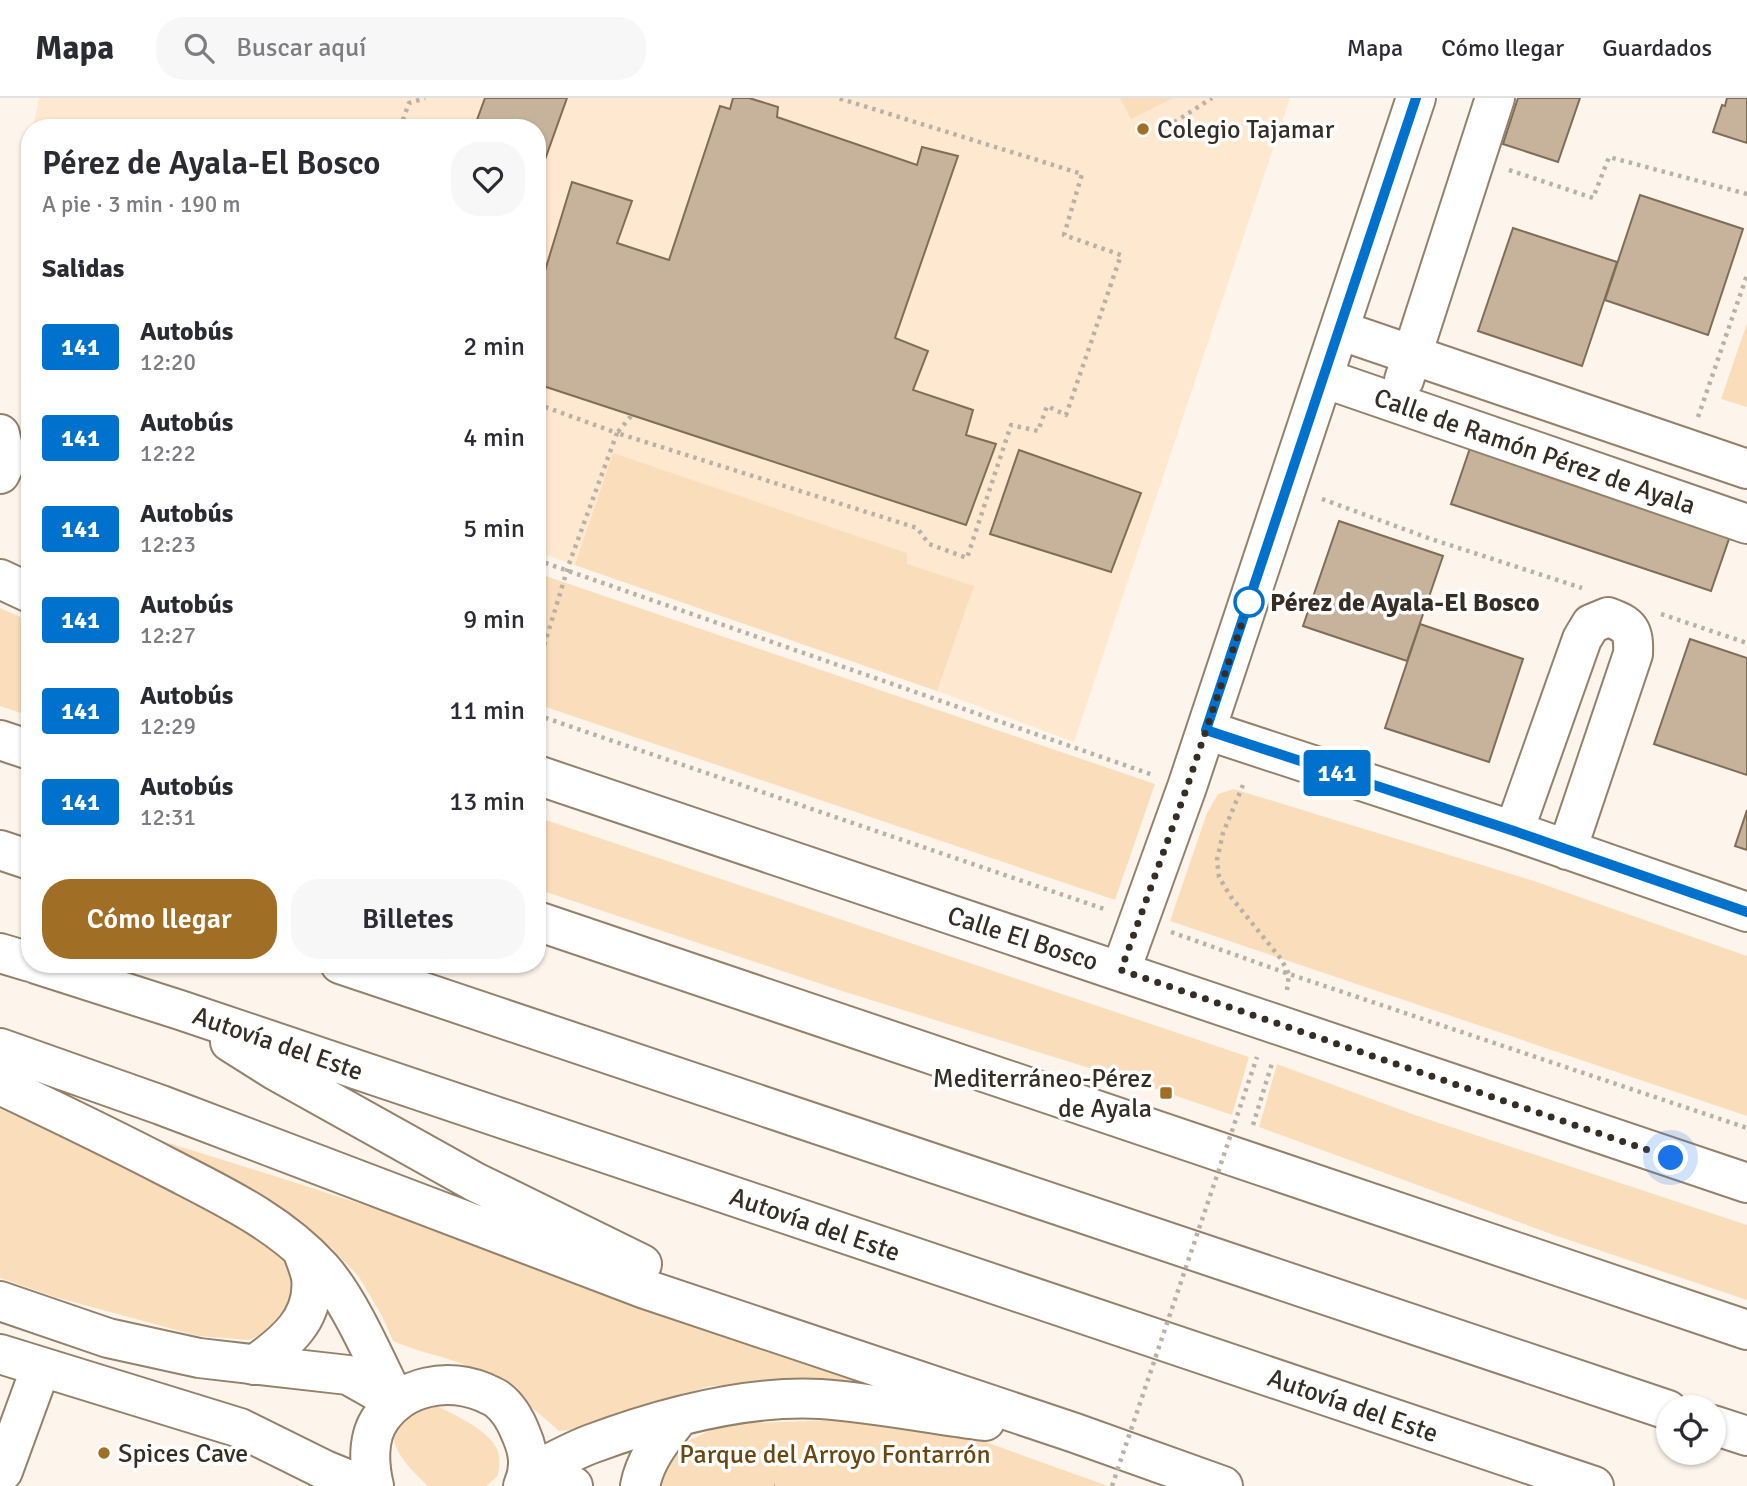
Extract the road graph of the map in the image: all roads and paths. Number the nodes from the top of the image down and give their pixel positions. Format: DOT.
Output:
graph roads {
  1 [pos="425,98"];
  2 [pos="838,98"];
  3 [pos="1212,98"];
  4 [pos="1416,98"];
  5 [pos="1495,98"];
  6 [pos="404,119"];
  7 [pos="1167,127"];
  8 [pos="1475,159"];
  9 [pos="1747,194"];
  10 [pos="1747,275"];
  11 [pos="1339,330"];
  12 [pos="1412,355"];
  13 [pos="1323,378"];
  14 [pos="1397,402"];
  15 [pos="546,407"];
  16 [pos="631,416"];
  17 [pos="617,433"];
  18 [pos="1687,449"];
  19 [pos="1747,470"];
  20 [pos="1321,499"];
  21 [pos="1747,524"];
  22 [pos="546,564"];
  23 [pos="567,571"];
  24 [pos="0,579"];
  25 [pos="21,589"];
  26 [pos="1595,593"];
  27 [pos="1625,624"];
  28 [pos="546,640"];
  29 [pos="1747,643"];
  30 [pos="546,718"];
  31 [pos="1206,730"];
  32 [pos="0,740"];
  33 [pos="21,747"];
  34 [pos="546,778"];
  35 [pos="1243,785"];
  36 [pos="1187,787"];
  37 [pos="1514,831"];
  38 [pos="0,850"];
  39 [pos="1567,850"];
  40 [pos="21,857"];
  41 [pos="1108,911"];
  42 [pos="1747,912"];
  43 [pos="546,924"];
  44 [pos="1159,928"];
  45 [pos="0,953"];
  46 [pos="21,959"];
  47 [pos="1121,970"];
  48 [pos="64,973"];
  49 [pos="367,973"];
  50 [pos="1289,974"];
  51 [pos="1287,991"];
  52 [pos="180,1010"];
  53 [pos="0,1048"];
  54 [pos="1257,1057"];
  55 [pos="1273,1059"];
  56 [pos="0,1085"];
  57 [pos="1253,1126"];
  58 [pos="1747,1128"];
  59 [pos="1747,1183"];
  60 [pos="302,1250"];
  61 [pos="0,1301"];
  62 [pos="1747,1330"];
  63 [pos="0,1354"];
  64 [pos="845,1356"];
  65 [pos="254,1365"];
  66 [pos="41,1367"];
  67 [pos="396,1402"];
  68 [pos="1656,1406"];
  69 [pos="678,1417"];
  70 [pos="1726,1429"];
  71 [pos="1075,1433"];
  72 [pos="1747,1436"];
  73 [pos="0,1470"];
  74 [pos="526,1480"];
  75 [pos="363,1486"];
  76 [pos="374,1486"];
  77 [pos="573,1486"];
  78 [pos="640,1486"];
  79 [pos="1112,1486"];
  80 [pos="1223,1486"];
  81 [pos="1594,1486"];
  1 -- 6 [label="path"];
  2 -- 17 [label="path"];
  3 -- 7 [label="path"];
  4 -- 11 [label="main road"];
  5 -- 8 [label="main road"];
  8 -- 9 [label="path"];
  8 -- 12 [label="main road"];
  10 -- 18 [label="path"];
  11 -- 12 [label="main road, Calle de Ramón Pérez de Ayala"];
  11 -- 13 [label="main road"];
  12 -- 14 [label="main road"];
  12 -- 18 [label="main road, Calle de Ramón Pérez de Ayala"];
  13 -- 14 [label="main road, Calle de Ramón Pérez de Ayala"];
  13 -- 31 [label="main road"];
  14 -- 21 [label="main road, Calle de Ramón Pérez de Ayala"];
  15 -- 17 [label="path"];
  16 -- 17 [label="path"];
  17 -- 23 [label="path"];
  18 -- 19 [label="main road, Calle de Ramón Pérez de Ayala"];
  20 -- 26 [label="path"];
  22 -- 23 [label="path"];
  23 -- 28 [label="path"];
  23 -- 36 [label="path"];
  24 -- 25 [label="main road"];
  27 -- 29 [label="path"];
  27 -- 37 [label="main road"];
  27 -- 39 [label="main road"];
  30 -- 41 [label="path"];
  31 -- 36 [label="main road"];
  31 -- 37 [label="main road"];
  32 -- 33 [label="main road"];
  34 -- 47 [label="main road, Calle El Bosco"];
  35 -- 50 [label="path"];
  36 -- 47 [label="main road"];
  37 -- 39 [label="main road"];
  38 -- 40 [label="main road"];
  39 -- 42 [label="main road"];
  43 -- 62 [label="main road"];
  44 -- 50 [label="path"];
  45 -- 46 [label="main road"];
  47 -- 59 [label="main road, Calle El Bosco"];
  48 -- 52 [label="main road, Autovía del Este"];
  49 -- 68 [label="main road"];
  50 -- 51 [label="path"];
  50 -- 58 [label="path"];
  52 -- 64 [label="main road"];
  52 -- 81 [label="main road, Autovía del Este"];
  53 -- 64 [label="main road"];
  54 -- 79 [label="path, bridge"];
  55 -- 57 [label="path"];
  56 -- 60 [label="main road"];
  60 -- 65 [label="main road"];
  60 -- 67 [label="main road"];
  61 -- 65 [label="main road"];
  63 -- 66 [label="main road"];
  64 -- 71 [label="main road"];
  65 -- 67 [label="main road"];
  66 -- 73 [label="main road"];
  66 -- 75 [label="main road"];
  67 -- 74 [label="main road"];
  67 -- 76 [label="main road"];
  69 -- 71 [label="main road"];
  69 -- 74 [label="main road"];
  69 -- 78 [label="main road"];
  70 -- 72 [label="main road"];
  71 -- 80 [label="main road"];
  74 -- 77 [label="main road"];
}
